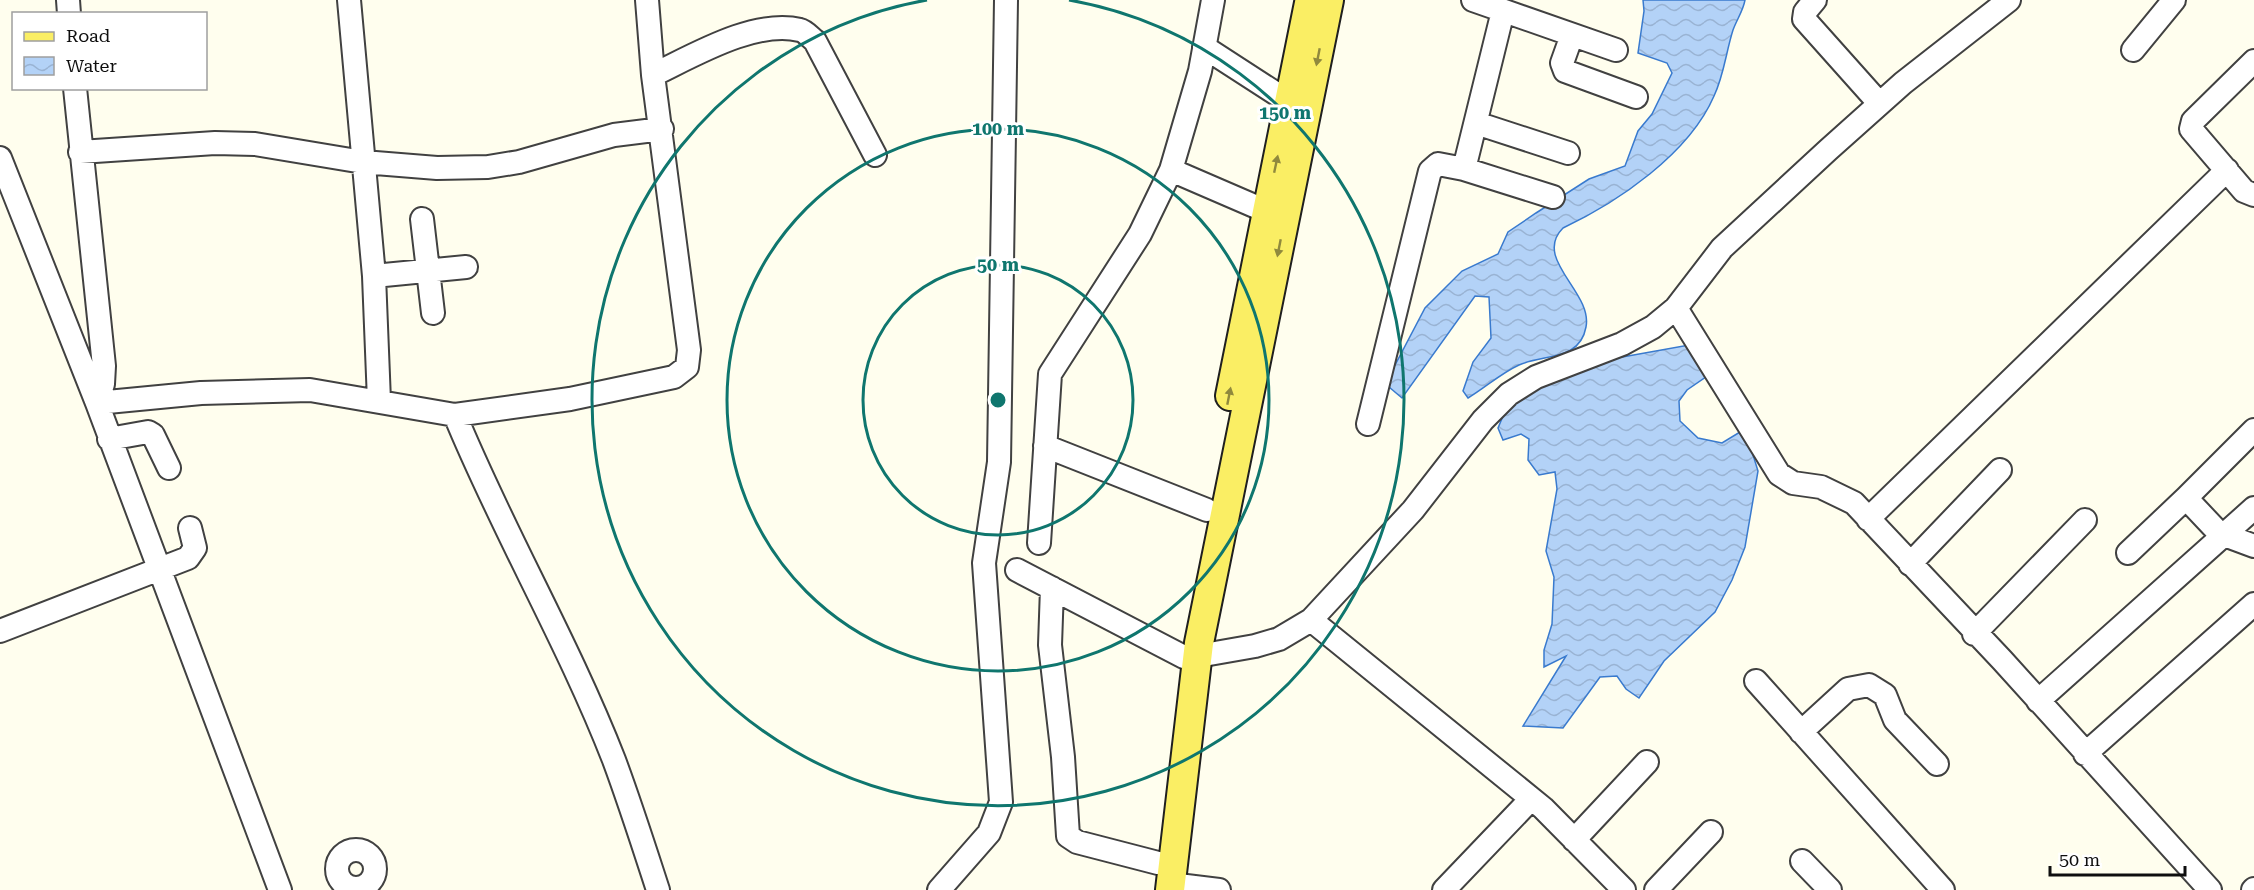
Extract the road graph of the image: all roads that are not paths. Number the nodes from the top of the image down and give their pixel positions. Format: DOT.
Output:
graph roads {
  1 [pos="349,0"];
  2 [pos="647,0"];
  3 [pos="1006,0"];
  4 [pos="1213,0"];
  5 [pos="1310,0"];
  6 [pos="1329,0"];
  7 [pos="1473,0"];
  8 [pos="1815,0"];
  9 [pos="2009,0"];
  10 [pos="2174,0"];
  11 [pos="1503,11"];
  12 [pos="1572,34"];
  13 [pos="1204,47"];
  14 [pos="1616,50"];
  15 [pos="2133,50"];
  16 [pos="2254,61"];
  17 [pos="653,75"];
  18 [pos="75,90"];
  19 [pos="1636,97"];
  20 [pos="1289,102"];
  21 [pos="1880,103"];
  22 [pos="1476,123"];
  23 [pos="662,129"];
  24 [pos="80,152"];
  25 [pos="1568,153"];
  26 [pos="875,155"];
  27 [pos="0,158"];
  28 [pos="363,162"];
  29 [pos="1464,169"];
  30 [pos="1171,170"];
  31 [pos="2227,170"];
  32 [pos="2254,195"];
  33 [pos="1553,196"];
  34 [pos="7,200"];
  35 [pos="1266,211"];
  36 [pos="422,219"];
  37 [pos="465,267"];
  38 [pos="430,271"];
  39 [pos="374,276"];
  40 [pos="1676,308"];
  41 [pos="433,313"];
  42 [pos="379,401"];
  43 [pos="97,404"];
  44 [pos="455,415"];
  45 [pos="1368,424"];
  46 [pos="2254,430"];
  47 [pos="109,439"];
  48 [pos="1045,446"];
  49 [pos="169,468"];
  50 [pos="2000,470"];
  51 [pos="2186,498"];
  52 [pos="2254,508"];
  53 [pos="1207,510"];
  54 [pos="1868,519"];
  55 [pos="2085,520"];
  56 [pos="190,528"];
  57 [pos="2224,536"];
  58 [pos="1039,543"];
  59 [pos="2254,546"];
  60 [pos="2128,554"];
  61 [pos="1910,564"];
  62 [pos="1017,570"];
  63 [pos="158,571"];
  64 [pos="1052,588"];
  65 [pos="2254,604"];
  66 [pos="1311,620"];
  67 [pos="0,631"];
  68 [pos="1974,633"];
  69 [pos="1191,656"];
  70 [pos="1756,681"];
  71 [pos="2038,701"];
  72 [pos="1801,732"];
  73 [pos="2085,754"];
  74 [pos="1647,762"];
  75 [pos="1937,764"];
  76 [pos="1531,799"];
  77 [pos="1711,832"];
  78 [pos="1574,840"];
  79 [pos="1802,861"];
  80 [pos="1163,882"];
  81 [pos="1448,889"];
  82 [pos="280,890"];
  83 [pos="658,890"];
  84 [pos="939,890"];
  85 [pos="1219,890"];
  86 [pos="1624,890"];
  87 [pos="1656,890"];
  88 [pos="1830,890"];
  89 [pos="1943,890"];
  90 [pos="2210,890"];
  1 -- 28 [label="street"];
  2 -- 17 [label="street"];
  3 -- 84 [label="street"];
  4 -- 13 [label="street"];
  5 -- 20 [label="main road"];
  6 -- 69 [label="main road, one-way"];
  7 -- 11 [label="street"];
  8 -- 21 [label="street"];
  9 -- 21 [label="street"];
  10 -- 15 [label="street"];
  11 -- 12 [label="street"];
  11 -- 22 [label="street"];
  12 -- 14 [label="street"];
  12 -- 19 [label="street"];
  13 -- 20 [label="street"];
  13 -- 30 [label="street"];
  16 -- 31 [label="street"];
  17 -- 23 [label="street"];
  17 -- 26 [label="street"];
  18 -- 24 [label="street"];
  35 -- 20 [label="main road, one-way"];
  21 -- 40 [label="street"];
  22 -- 25 [label="street"];
  22 -- 29 [label="street"];
  23 -- 28 [label="street"];
  23 -- 44 [label="street"];
  24 -- 28 [label="street"];
  24 -- 43 [label="street"];
  27 -- 34 [label="street"];
  28 -- 39 [label="street"];
  29 -- 33 [label="street"];
  29 -- 45 [label="street"];
  30 -- 35 [label="street"];
  30 -- 48 [label="street"];
  31 -- 32 [label="street"];
  31 -- 54 [label="street"];
  34 -- 43 [label="street"];
  53 -- 35 [label="main road, one-way"];
  36 -- 38 [label="street"];
  37 -- 38 [label="street"];
  38 -- 39 [label="street"];
  38 -- 41 [label="street"];
  39 -- 42 [label="street"];
  40 -- 54 [label="street"];
  40 -- 66 [label="street"];
  42 -- 43 [label="street"];
  42 -- 44 [label="street"];
  43 -- 47 [label="street"];
  44 -- 83 [label="street"];
  46 -- 51 [label="street"];
  47 -- 49 [label="street"];
  47 -- 63 [label="street"];
  48 -- 53 [label="street"];
  48 -- 58 [label="street"];
  50 -- 61 [label="street"];
  51 -- 57 [label="street"];
  51 -- 60 [label="street"];
  52 -- 57 [label="street"];
  53 -- 69 [label="main road"];
  54 -- 61 [label="street"];
  55 -- 68 [label="street"];
  56 -- 63 [label="street"];
  57 -- 59 [label="street"];
  57 -- 71 [label="street"];
  61 -- 68 [label="street"];
  62 -- 64 [label="street"];
  63 -- 67 [label="street"];
  63 -- 82 [label="street"];
  64 -- 69 [label="street"];
  64 -- 80 [label="street"];
  65 -- 73 [label="street"];
  66 -- 69 [label="street"];
  66 -- 76 [label="street"];
  68 -- 71 [label="street"];
  69 -- 80 [label="main road"];
  70 -- 72 [label="street"];
  71 -- 73 [label="street"];
  72 -- 75 [label="street"];
  72 -- 89 [label="street"];
  73 -- 90 [label="street"];
  74 -- 78 [label="street"];
  76 -- 78 [label="street"];
  76 -- 81 [label="street"];
  77 -- 87 [label="street"];
  78 -- 86 [label="street"];
  79 -- 88 [label="street"];
  80 -- 85 [label="street"];
}
